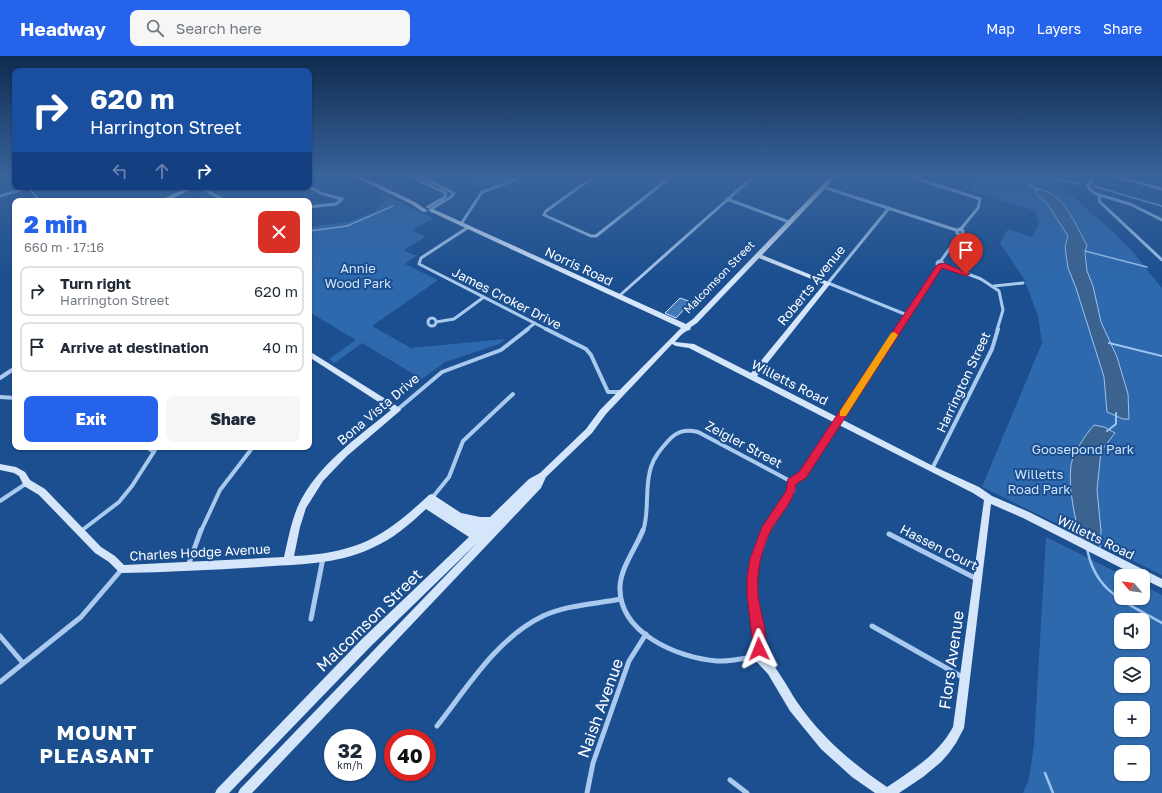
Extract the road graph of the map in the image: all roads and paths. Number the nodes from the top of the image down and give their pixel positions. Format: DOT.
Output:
graph roads {
  1 [pos="472,209"];
  2 [pos="548,209"];
  3 [pos="630,209"];
  4 [pos="715,209"];
  5 [pos="755,209"];
  6 [pos="801,209"];
  7 [pos="888,209"];
  8 [pos="893,209"];
  9 [pos="976,209"];
  10 [pos="1108,209"];
  11 [pos="1141,209"];
  12 [pos="428,210"];
  13 [pos="1162,220"];
  14 [pos="789,222"];
  15 [pos="464,226"];
  16 [pos="958,231"];
  17 [pos="758,256"];
  18 [pos="1162,260"];
  19 [pos="941,264"];
  20 [pos="828,283"];
  21 [pos="1023,283"];
  22 [pos="994,286"];
  23 [pos="484,297"];
  24 [pos="618,297"];
  25 [pos="907,315"];
  26 [pos="436,322"];
  27 [pos="535,323"];
  28 [pos="688,328"];
  29 [pos="676,344"];
  30 [pos="312,356"];
  31 [pos="12,370"];
  32 [pos="752,377"];
  33 [pos="0,378"];
  34 [pos="622,392"];
  35 [pos="513,394"];
  36 [pos="0,396"];
  37 [pos="12,398"];
  38 [pos="397,410"];
  39 [pos="598,421"];
  40 [pos="838,421"];
  41 [pos="251,450"];
  42 [pos="153,451"];
  43 [pos="0,466"];
  44 [pos="932,470"];
  45 [pos="543,475"];
  46 [pos="792,482"];
  47 [pos="27,483"];
  48 [pos="0,501"];
  49 [pos="429,501"];
  50 [pos="988,501"];
  51 [pos="457,516"];
  52 [pos="493,521"];
  53 [pos="80,531"];
  54 [pos="889,534"];
  55 [pos="482,537"];
  56 [pos="323,558"];
  57 [pos="288,561"];
  58 [pos="188,567"];
  59 [pos="122,569"];
  60 [pos="978,580"];
  61 [pos="1162,584"];
  62 [pos="621,599"];
  63 [pos="311,619"];
  64 [pos="872,626"];
  65 [pos="646,634"];
  66 [pos="0,636"];
  67 [pos="759,656"];
  68 [pos="23,663"];
  69 [pos="964,678"];
  70 [pos="0,682"];
  71 [pos="437,726"];
  72 [pos="730,780"];
  73 [pos="221,793"];
  74 [pos="244,793"];
  75 [pos="587,793"];
  76 [pos="748,793"];
  77 [pos="886,793"];
  1 -- 15 [label="street"];
  2 -- 3 [label="street"];
  4 -- 24 [label="street"];
  5 -- 14 [label="street"];
  6 -- 14 [label="street, Malcomson Street"];
  7 -- 20 [label="street, Roberts Avenue"];
  8 -- 16 [label="street"];
  9 -- 16 [label="street"];
  10 -- 18 [label="street"];
  11 -- 13 [label="street"];
  12 -- 15 [label="street, Norris Road"];
  14 -- 17 [label="street, Malcomson Street"];
  15 -- 23 [label="street, James Croker Drive"];
  15 -- 24 [label="street, Norris Road"];
  16 -- 19 [label="street"];
  17 -- 20 [label="street"];
  17 -- 28 [label="street, Malcomson Street"];
  19 -- 22 [label="street"];
  19 -- 25 [label="street"];
  20 -- 25 [label="street"];
  20 -- 32 [label="street, Roberts Avenue"];
  21 -- 22 [label="street"];
  22 -- 44 [label="street, Harrington Street"];
  23 -- 26 [label="street"];
  23 -- 27 [label="street, James Croker Drive"];
  24 -- 28 [label="street, Norris Road"];
  25 -- 40 [label="street"];
  27 -- 34 [label="street, James Croker Drive"];
  27 -- 38 [label="street, Bona Vista Drive"];
  28 -- 29 [label="street, Malcomson Street"];
  28 -- 34 [label="street, Malcomson Street"];
  29 -- 32 [label="street, Willetts Road"];
  29 -- 39 [label="street, Malcomson Street"];
  30 -- 38 [label="street"];
  31 -- 33 [label="street"];
  32 -- 40 [label="street, Willetts Road"];
  34 -- 39 [label="street, Malcomson Street"];
  35 -- 49 [label="street"];
  36 -- 37 [label="street"];
  38 -- 57 [label="street, Bona Vista Drive"];
  39 -- 45 [label="street, Malcomson Street"];
  40 -- 44 [label="street, Willetts Road"];
  40 -- 46 [label="street"];
  41 -- 58 [label="street"];
  42 -- 53 [label="street"];
  43 -- 47 [label="street, Charles Hodge Avenue"];
  44 -- 50 [label="street, Willetts Road"];
  45 -- 52 [label="street, Malcomson Street"];
  45 -- 55 [label="street, Malcomson Street"];
  46 -- 62 [label="street, Zeigler Street"];
  46 -- 67 [label="street"];
  47 -- 48 [label="street"];
  47 -- 53 [label="street, Charles Hodge Avenue"];
  49 -- 51 [label="street"];
  49 -- 55 [label="street"];
  49 -- 56 [label="street, Charles Hodge Avenue"];
  50 -- 60 [label="street, Flors Avenue"];
  50 -- 61 [label="street, Willetts Road"];
  51 -- 52 [label="street"];
  51 -- 55 [label="street"];
  52 -- 55 [label="street, Malcomson Street"];
  53 -- 59 [label="street, Charles Hodge Avenue"];
  54 -- 60 [label="street, Hassen Court"];
  55 -- 73 [label="street, Malcomson Street"];
  55 -- 74 [label="street, Malcomson Street"];
  56 -- 57 [label="street, Charles Hodge Avenue"];
  56 -- 63 [label="street"];
  57 -- 58 [label="street, Charles Hodge Avenue"];
  58 -- 59 [label="street, Charles Hodge Avenue"];
  59 -- 68 [label="street"];
  60 -- 69 [label="street, Flors Avenue"];
  62 -- 65 [label="street"];
  62 -- 71 [label="street"];
  64 -- 69 [label="street"];
  65 -- 67 [label="street"];
  65 -- 75 [label="street, Naish Avenue"];
  66 -- 68 [label="street"];
  67 -- 77 [label="street"];
  68 -- 70 [label="street"];
  69 -- 77 [label="street, Flors Avenue"];
  72 -- 76 [label="street"];
}
